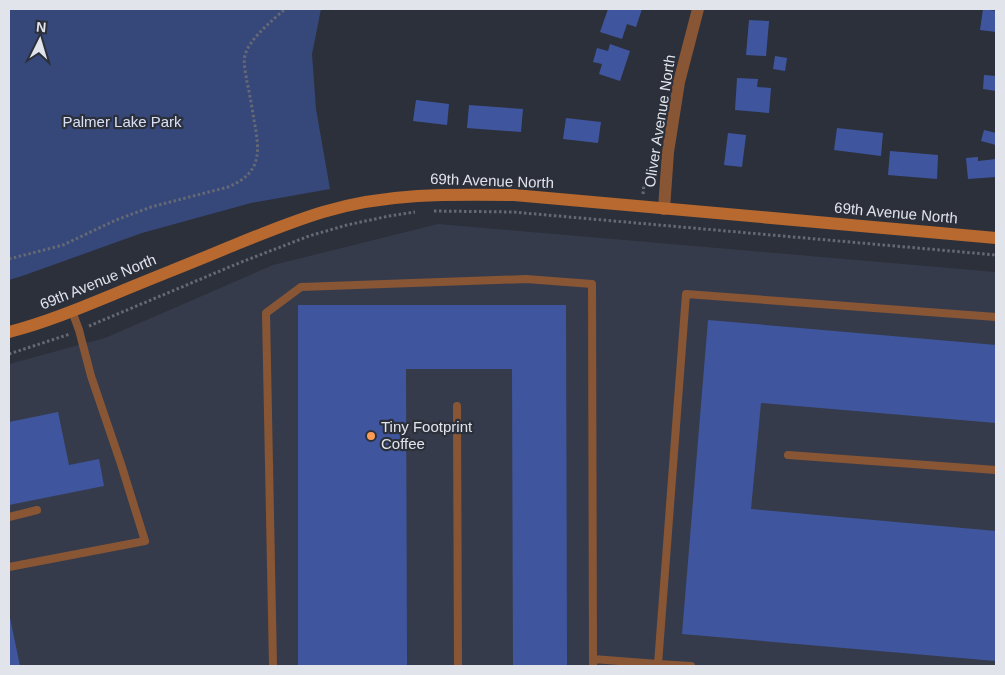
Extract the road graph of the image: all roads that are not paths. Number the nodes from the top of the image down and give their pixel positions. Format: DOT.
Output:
graph roads {
  1 [pos="698,9"];
  2 [pos="664,209"];
  3 [pos="996,238"];
  4 [pos="72,311"];
  5 [pos="996,317"];
  6 [pos="9,332"];
  7 [pos="457,406"];
  8 [pos="788,455"];
  9 [pos="996,470"];
  10 [pos="37,510"];
  11 [pos="9,517"];
  12 [pos="9,567"];
  13 [pos="593,663"];
  14 [pos="658,664"];
  15 [pos="273,666"];
  16 [pos="458,666"];
  17 [pos="691,666"];
  1 -- 2 [label="street, Oliver Avenue North"];
  2 -- 3 [label="street, 69th Avenue North"];
  2 -- 4 [label="street, 69th Avenue North"];
  4 -- 6 [label="street, 69th Avenue North"];
  4 -- 12 [label="lane"];
  5 -- 14 [label="lane"];
  7 -- 16 [label="lane"];
  8 -- 9 [label="lane"];
  10 -- 11 [label="lane"];
  13 -- 14 [label="lane"];
  13 -- 15 [label="lane"];
  14 -- 17 [label="lane"];
}
